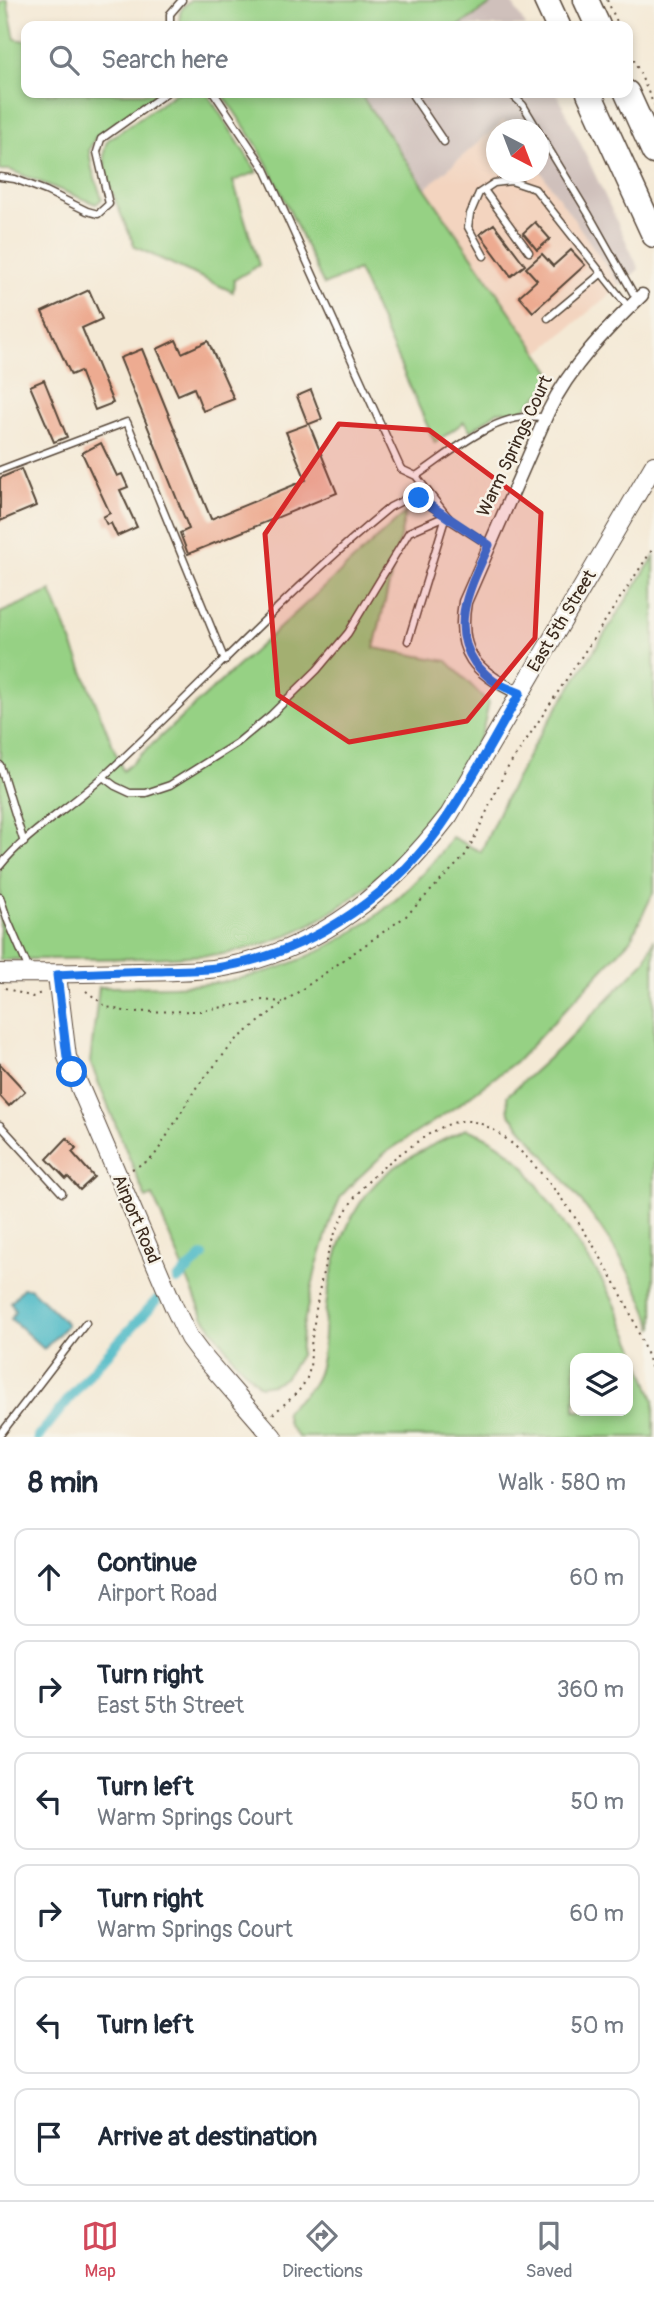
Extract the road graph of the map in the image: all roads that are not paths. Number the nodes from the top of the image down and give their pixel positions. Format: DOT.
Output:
graph roads {
  1 [pos="547,0"];
  2 [pos="586,0"];
  3 [pos="177,1"];
  4 [pos="170,21"];
  5 [pos="556,21"];
  6 [pos="596,21"];
  7 [pos="159,98"];
  8 [pos="217,98"];
  9 [pos="414,98"];
  10 [pos="515,98"];
  11 [pos="591,98"];
  12 [pos="629,98"];
  13 [pos="531,119"];
  14 [pos="444,142"];
  15 [pos="549,148"];
  16 [pos="654,152"];
  17 [pos="0,177"];
  18 [pos="484,190"];
  19 [pos="654,235"];
  20 [pos="529,252"];
  21 [pos="484,256"];
  22 [pos="602,273"];
  23 [pos="636,301"];
  24 [pos="548,318"];
  25 [pos="545,418"];
  26 [pos="654,465"];
  27 [pos="0,470"];
  28 [pos="416,476"];
  29 [pos="446,516"];
  30 [pos="489,545"];
  31 [pos="408,641"];
  32 [pos="225,661"];
  33 [pos="520,693"];
  34 [pos="0,765"];
  35 [pos="103,777"];
  36 [pos="24,843"];
  37 [pos="0,866"];
  38 [pos="0,897"];
  39 [pos="0,973"];
  40 [pos="31,974"];
  41 [pos="57,975"];
  42 [pos="0,1125"];
  43 [pos="62,1193"];
  44 [pos="86,1323"];
  45 [pos="267,1430"];
  46 [pos="0,1435"];
  1 -- 5 [label="highway"];
  2 -- 6 [label="highway"];
  3 -- 4 [label="lane"];
  7 -- 17 [label="lane"];
  8 -- 28 [label="lane"];
  9 -- 14 [label="lane"];
  10 -- 13 [label="lane"];
  11 -- 19 [label="highway"];
  12 -- 16 [label="highway"];
  15 -- 23 [label="lane"];
  18 -- 20 [label="lane"];
  18 -- 21 [label="lane"];
  18 -- 22 [label="lane"];
  22 -- 23 [label="lane"];
  22 -- 24 [label="lane"];
  23 -- 25 [label="street, Warm Springs Court"];
  25 -- 28 [label="lane"];
  25 -- 30 [label="street, Warm Springs Court"];
  26 -- 33 [label="main road, East 5th Street"];
  27 -- 32 [label="lane"];
  28 -- 29 [label="lane"];
  29 -- 30 [label="lane"];
  29 -- 31 [label="lane"];
  29 -- 32 [label="lane"];
  29 -- 35 [label="lane"];
  30 -- 33 [label="street, Warm Springs Court"];
  32 -- 35 [label="lane"];
  33 -- 41 [label="main road, East 5th Street"];
  34 -- 36 [label="lane"];
  35 -- 36 [label="lane"];
  36 -- 37 [label="lane"];
  38 -- 40 [label="lane"];
  39 -- 40 [label="main road, East 5th Street"];
  40 -- 41 [label="main road, East 5th Street"];
  41 -- 45 [label="main road, Airport Road"];
  42 -- 43 [label="lane"];
  44 -- 46 [label="lane"];
}
